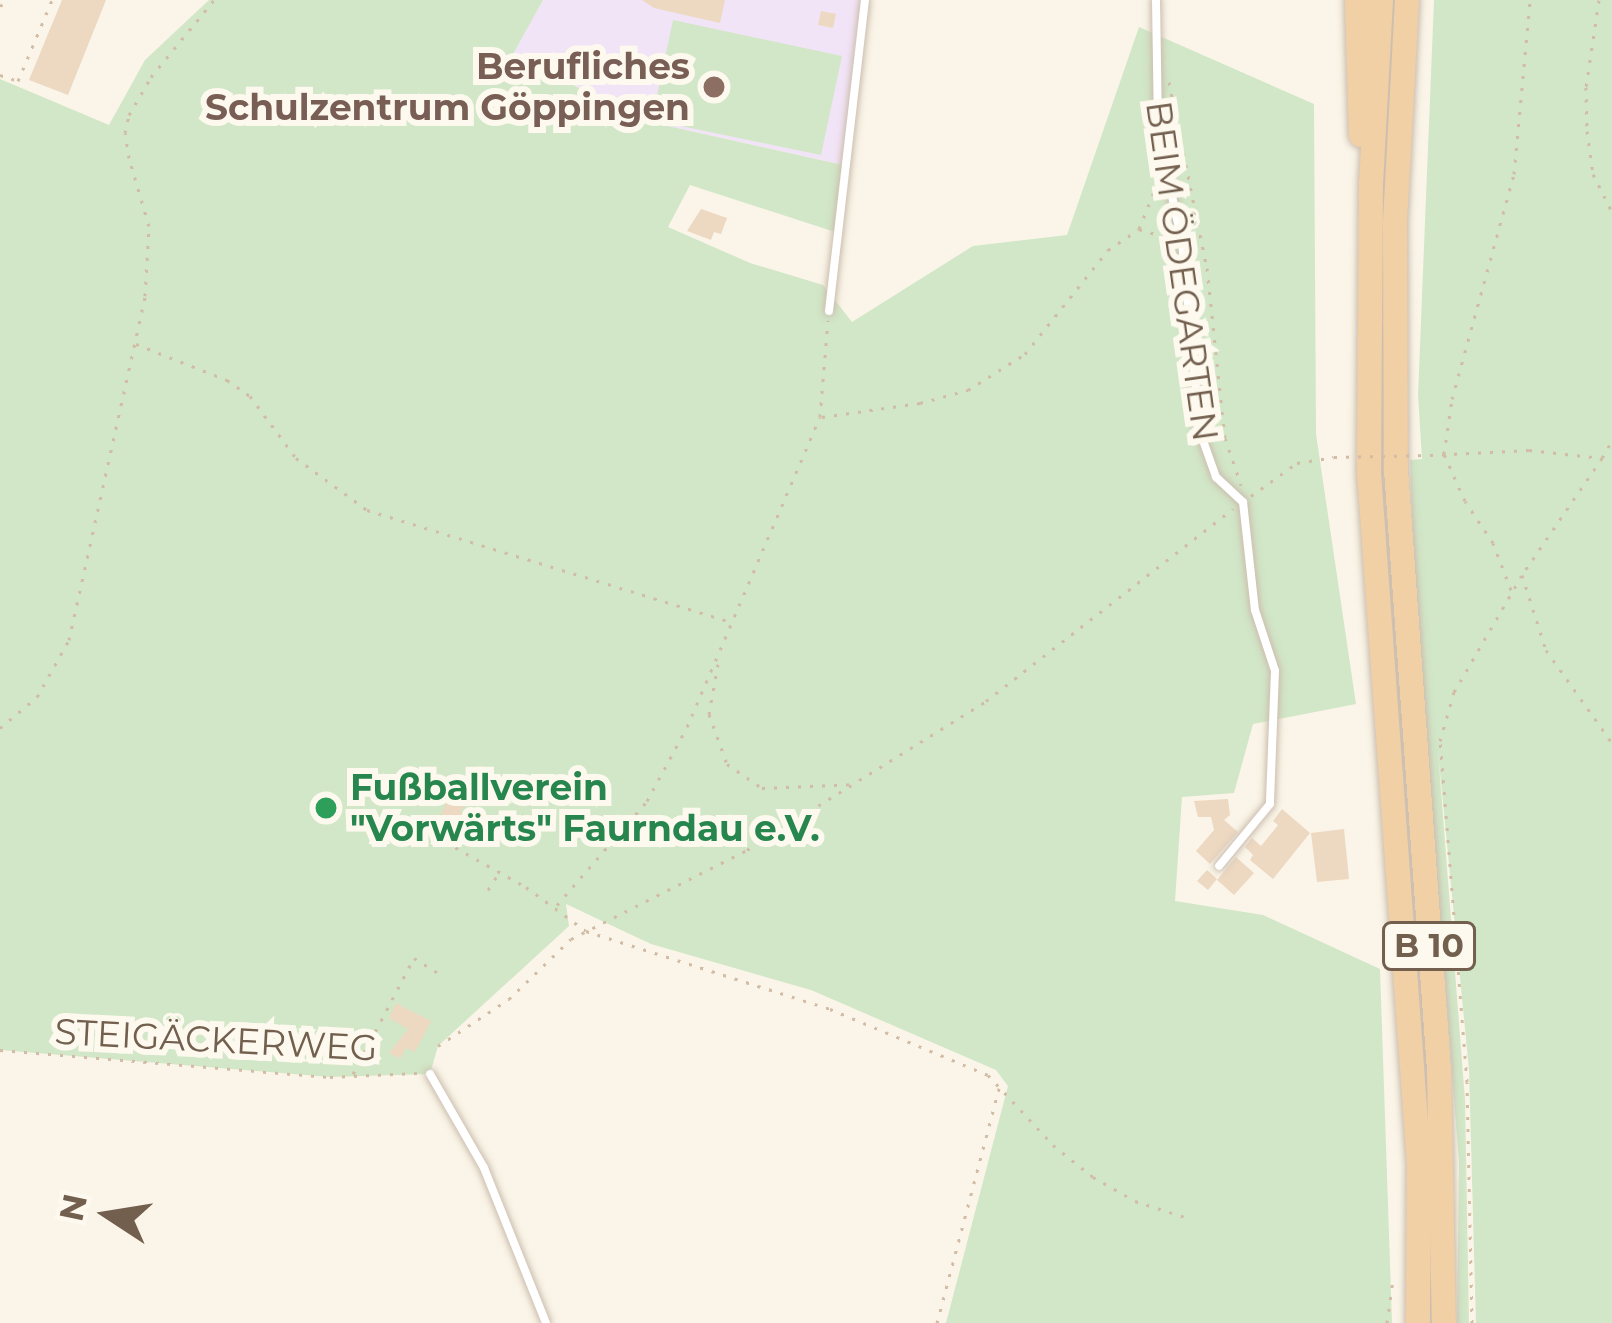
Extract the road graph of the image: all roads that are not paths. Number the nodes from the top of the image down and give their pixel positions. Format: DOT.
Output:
graph roads {
  1 [pos="865,0"];
  2 [pos="1156,0"];
  3 [pos="1357,0"];
  4 [pos="1381,0"];
  5 [pos="1407,0"];
  6 [pos="1371,182"];
  7 [pos="829,311"];
  8 [pos="1219,866"];
  9 [pos="430,1074"];
  10 [pos="546,1323"];
  11 [pos="1418,1323"];
  12 [pos="1444,1323"];
  1 -- 7 [label="lane"];
  2 -- 8 [label="lane, BEIM ÖDEGARTEN"];
  3 -- 6 [label="highway, B 10"];
  4 -- 6 [label="highway, B 10"];
  5 -- 12 [label="highway, B 10"];
  6 -- 11 [label="highway, B 10"];
  9 -- 10 [label="lane"];
}
